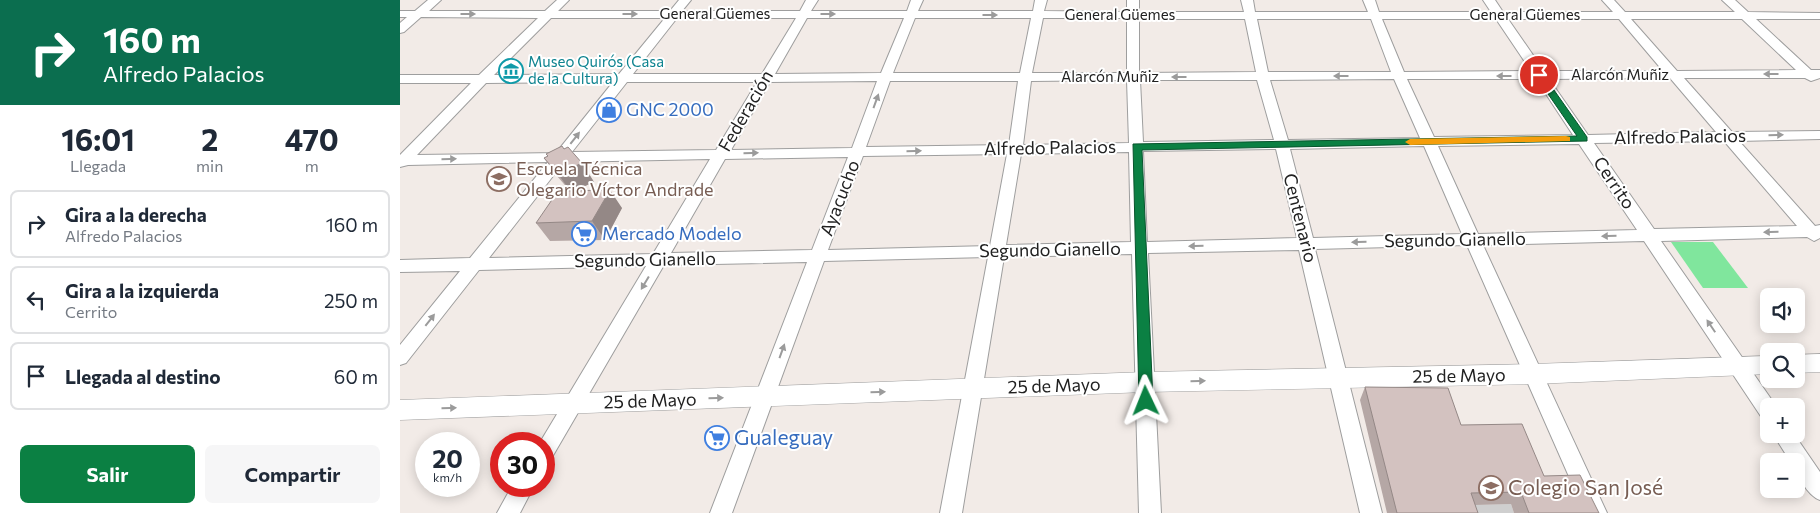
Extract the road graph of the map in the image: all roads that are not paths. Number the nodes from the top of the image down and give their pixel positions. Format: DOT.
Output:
graph roads {
  1 [pos="435,0"];
  2 [pos="563,0"];
  3 [pos="685,0"];
  4 [pos="812,0"];
  5 [pos="1247,0"];
  6 [pos="1369,0"];
  7 [pos="1489,0"];
  8 [pos="1608,0"];
  9 [pos="1728,0"];
  10 [pos="914,7"];
  11 [pos="1040,7"];
  12 [pos="1134,7"];
  13 [pos="400,14"];
  14 [pos="419,14"];
  15 [pos="549,14"];
  16 [pos="674,14"];
  17 [pos="803,14"];
  18 [pos="1251,15"];
  19 [pos="1376,15"];
  20 [pos="1500,15"];
  21 [pos="1621,15"];
  22 [pos="1745,16"];
  23 [pos="1820,16"];
  24 [pos="400,29"];
  25 [pos="1814,74"];
  26 [pos="1539,75"];
  27 [pos="1672,75"];
  28 [pos="1263,76"];
  29 [pos="1399,76"];
  30 [pos="1133,77"];
  31 [pos="885,78"];
  32 [pos="1026,78"];
  33 [pos="400,79"];
  34 [pos="620,79"];
  35 [pos="764,79"];
  36 [pos="481,80"];
  37 [pos="1820,86"];
  38 [pos="1820,135"];
  39 [pos="1728,136"];
  40 [pos="1584,139"];
  41 [pos="1429,141"];
  42 [pos="1282,144"];
  43 [pos="1137,147"];
  44 [pos="1015,149"];
  45 [pos="858,152"];
  46 [pos="722,154"];
  47 [pos="560,157"];
  48 [pos="401,161"];
  49 [pos="1817,234"];
  50 [pos="1649,235"];
  51 [pos="1471,239"];
  52 [pos="1306,243"];
  53 [pos="1140,248"];
  54 [pos="996,251"];
  55 [pos="817,256"];
  56 [pos="660,259"];
  57 [pos="475,264"];
  58 [pos="400,266"];
  59 [pos="400,358"];
  60 [pos="1820,363"];
  61 [pos="1805,364"];
  62 [pos="1760,365"];
  63 [pos="1738,366"];
  64 [pos="1534,374"];
  65 [pos="1338,378"];
  66 [pos="1146,382"];
  67 [pos="973,388"];
  68 [pos="765,397"];
  69 [pos="1760,399"];
  70 [pos="573,403"];
  71 [pos="400,410"];
  72 [pos="555,434"];
  73 [pos="1789,443"];
  74 [pos="1820,490"];
  75 [pos="517,497"];
  76 [pos="508,513"];
  77 [pos="720,513"];
  78 [pos="950,513"];
  79 [pos="1150,513"];
  80 [pos="1371,513"];
  81 [pos="1596,513"];
  1 -- 14 [label="street"];
  2 -- 15 [label="street"];
  3 -- 16 [label="street"];
  4 -- 17 [label="street, Federación"];
  5 -- 18 [label="street, Centenario"];
  6 -- 19 [label="street"];
  7 -- 20 [label="street, Cerrito"];
  8 -- 21 [label="street"];
  9 -- 22 [label="street"];
  10 -- 11 [label="street, General Güemes, one-way"];
  17 -- 10 [label="street, General Güemes, one-way"];
  10 -- 31 [label="street, Ayacucho"];
  11 -- 12 [label="street, General Güemes"];
  11 -- 32 [label="street"];
  12 -- 18 [label="street, General Güemes"];
  12 -- 30 [label="street"];
  13 -- 14 [label="street, General Güemes"];
  14 -- 15 [label="street, General Güemes, one-way"];
  14 -- 24 [label="street"];
  15 -- 16 [label="street, General Güemes, one-way"];
  15 -- 36 [label="street"];
  16 -- 17 [label="street, General Güemes"];
  16 -- 34 [label="street"];
  17 -- 35 [label="street, Federación"];
  18 -- 19 [label="street, General Güemes"];
  18 -- 28 [label="street, Centenario"];
  19 -- 20 [label="street, General Güemes"];
  19 -- 29 [label="street"];
  20 -- 21 [label="street, General Güemes"];
  20 -- 26 [label="street, Cerrito"];
  21 -- 22 [label="street, General Güemes"];
  21 -- 27 [label="street"];
  22 -- 23 [label="street, General Güemes"];
  22 -- 25 [label="street"];
  25 -- 27 [label="street, Alarcón Muñiz, one-way"];
  25 -- 37 [label="street"];
  26 -- 27 [label="street, Alarcón Muñiz"];
  26 -- 29 [label="street, Alarcón Muñiz, one-way"];
  26 -- 40 [label="street, Cerrito"];
  27 -- 39 [label="street"];
  29 -- 28 [label="street, Alarcón Muñiz, one-way"];
  28 -- 30 [label="street, Alarcón Muñiz, one-way"];
  28 -- 42 [label="street, Centenario"];
  29 -- 41 [label="street"];
  30 -- 32 [label="street, Alarcón Muñiz"];
  30 -- 43 [label="street"];
  31 -- 32 [label="street, Alarcón Muñiz"];
  31 -- 35 [label="street, Alarcón Muñiz"];
  45 -- 31 [label="street, Ayacucho, one-way"];
  32 -- 44 [label="street"];
  33 -- 36 [label="street, Alarcón Muñiz"];
  34 -- 35 [label="street, Alarcón Muñiz"];
  34 -- 36 [label="street, Alarcón Muñiz"];
  47 -- 34 [label="street, one-way"];
  35 -- 46 [label="street, Federación"];
  36 -- 48 [label="street"];
  39 -- 38 [label="street, Alfredo Palacios, one-way"];
  39 -- 40 [label="street, Alfredo Palacios"];
  39 -- 49 [label="street"];
  40 -- 41 [label="street, Alfredo Palacios"];
  40 -- 50 [label="street, Cerrito"];
  41 -- 42 [label="street, Alfredo Palacios"];
  41 -- 51 [label="street"];
  42 -- 43 [label="street, Alfredo Palacios"];
  42 -- 52 [label="street, Centenario"];
  43 -- 44 [label="street, Alfredo Palacios"];
  43 -- 53 [label="street"];
  45 -- 44 [label="street, Alfredo Palacios, one-way"];
  44 -- 54 [label="street"];
  46 -- 45 [label="street, Alfredo Palacios, one-way"];
  45 -- 55 [label="street, Ayacucho"];
  46 -- 47 [label="street, Alfredo Palacios"];
  46 -- 56 [label="street, Federación"];
  48 -- 47 [label="street, Alfredo Palacios, one-way"];
  47 -- 57 [label="street"];
  49 -- 50 [label="street, Segundo Gianello, one-way"];
  50 -- 51 [label="street, Segundo Gianello, one-way"];
  63 -- 50 [label="street, Cerrito, one-way"];
  51 -- 52 [label="street, Segundo Gianello, one-way"];
  51 -- 64 [label="street"];
  52 -- 53 [label="street, Segundo Gianello, one-way"];
  52 -- 65 [label="street, Centenario"];
  53 -- 54 [label="street, Segundo Gianello"];
  53 -- 66 [label="street"];
  54 -- 55 [label="street, Segundo Gianello"];
  54 -- 67 [label="street"];
  55 -- 56 [label="street, Segundo Gianello"];
  68 -- 55 [label="street, Ayacucho, one-way"];
  56 -- 57 [label="street, Segundo Gianello"];
  56 -- 70 [label="street, Federación, one-way"];
  57 -- 58 [label="street, Segundo Gianello"];
  59 -- 57 [label="street, one-way"];
  60 -- 61 [label="street"];
  62 -- 63 [label="street, 25 de Mayo"];
  63 -- 64 [label="street, 25 de Mayo"];
  63 -- 69 [label="street, Cerrito"];
  64 -- 65 [label="street, 25 de Mayo"];
  64 -- 81 [label="street"];
  66 -- 65 [label="street, 25 de Mayo, one-way"];
  65 -- 80 [label="street, Centenario"];
  66 -- 67 [label="street, 25 de Mayo"];
  66 -- 79 [label="street"];
  68 -- 67 [label="street, 25 de Mayo, one-way"];
  67 -- 78 [label="street"];
  70 -- 68 [label="street, 25 de Mayo, one-way"];
  68 -- 77 [label="street, Ayacucho"];
  71 -- 70 [label="street, 25 de Mayo, one-way"];
  70 -- 72 [label="street, Federación"];
  73 -- 74 [label="street"];
  75 -- 76 [label="street"];
}
